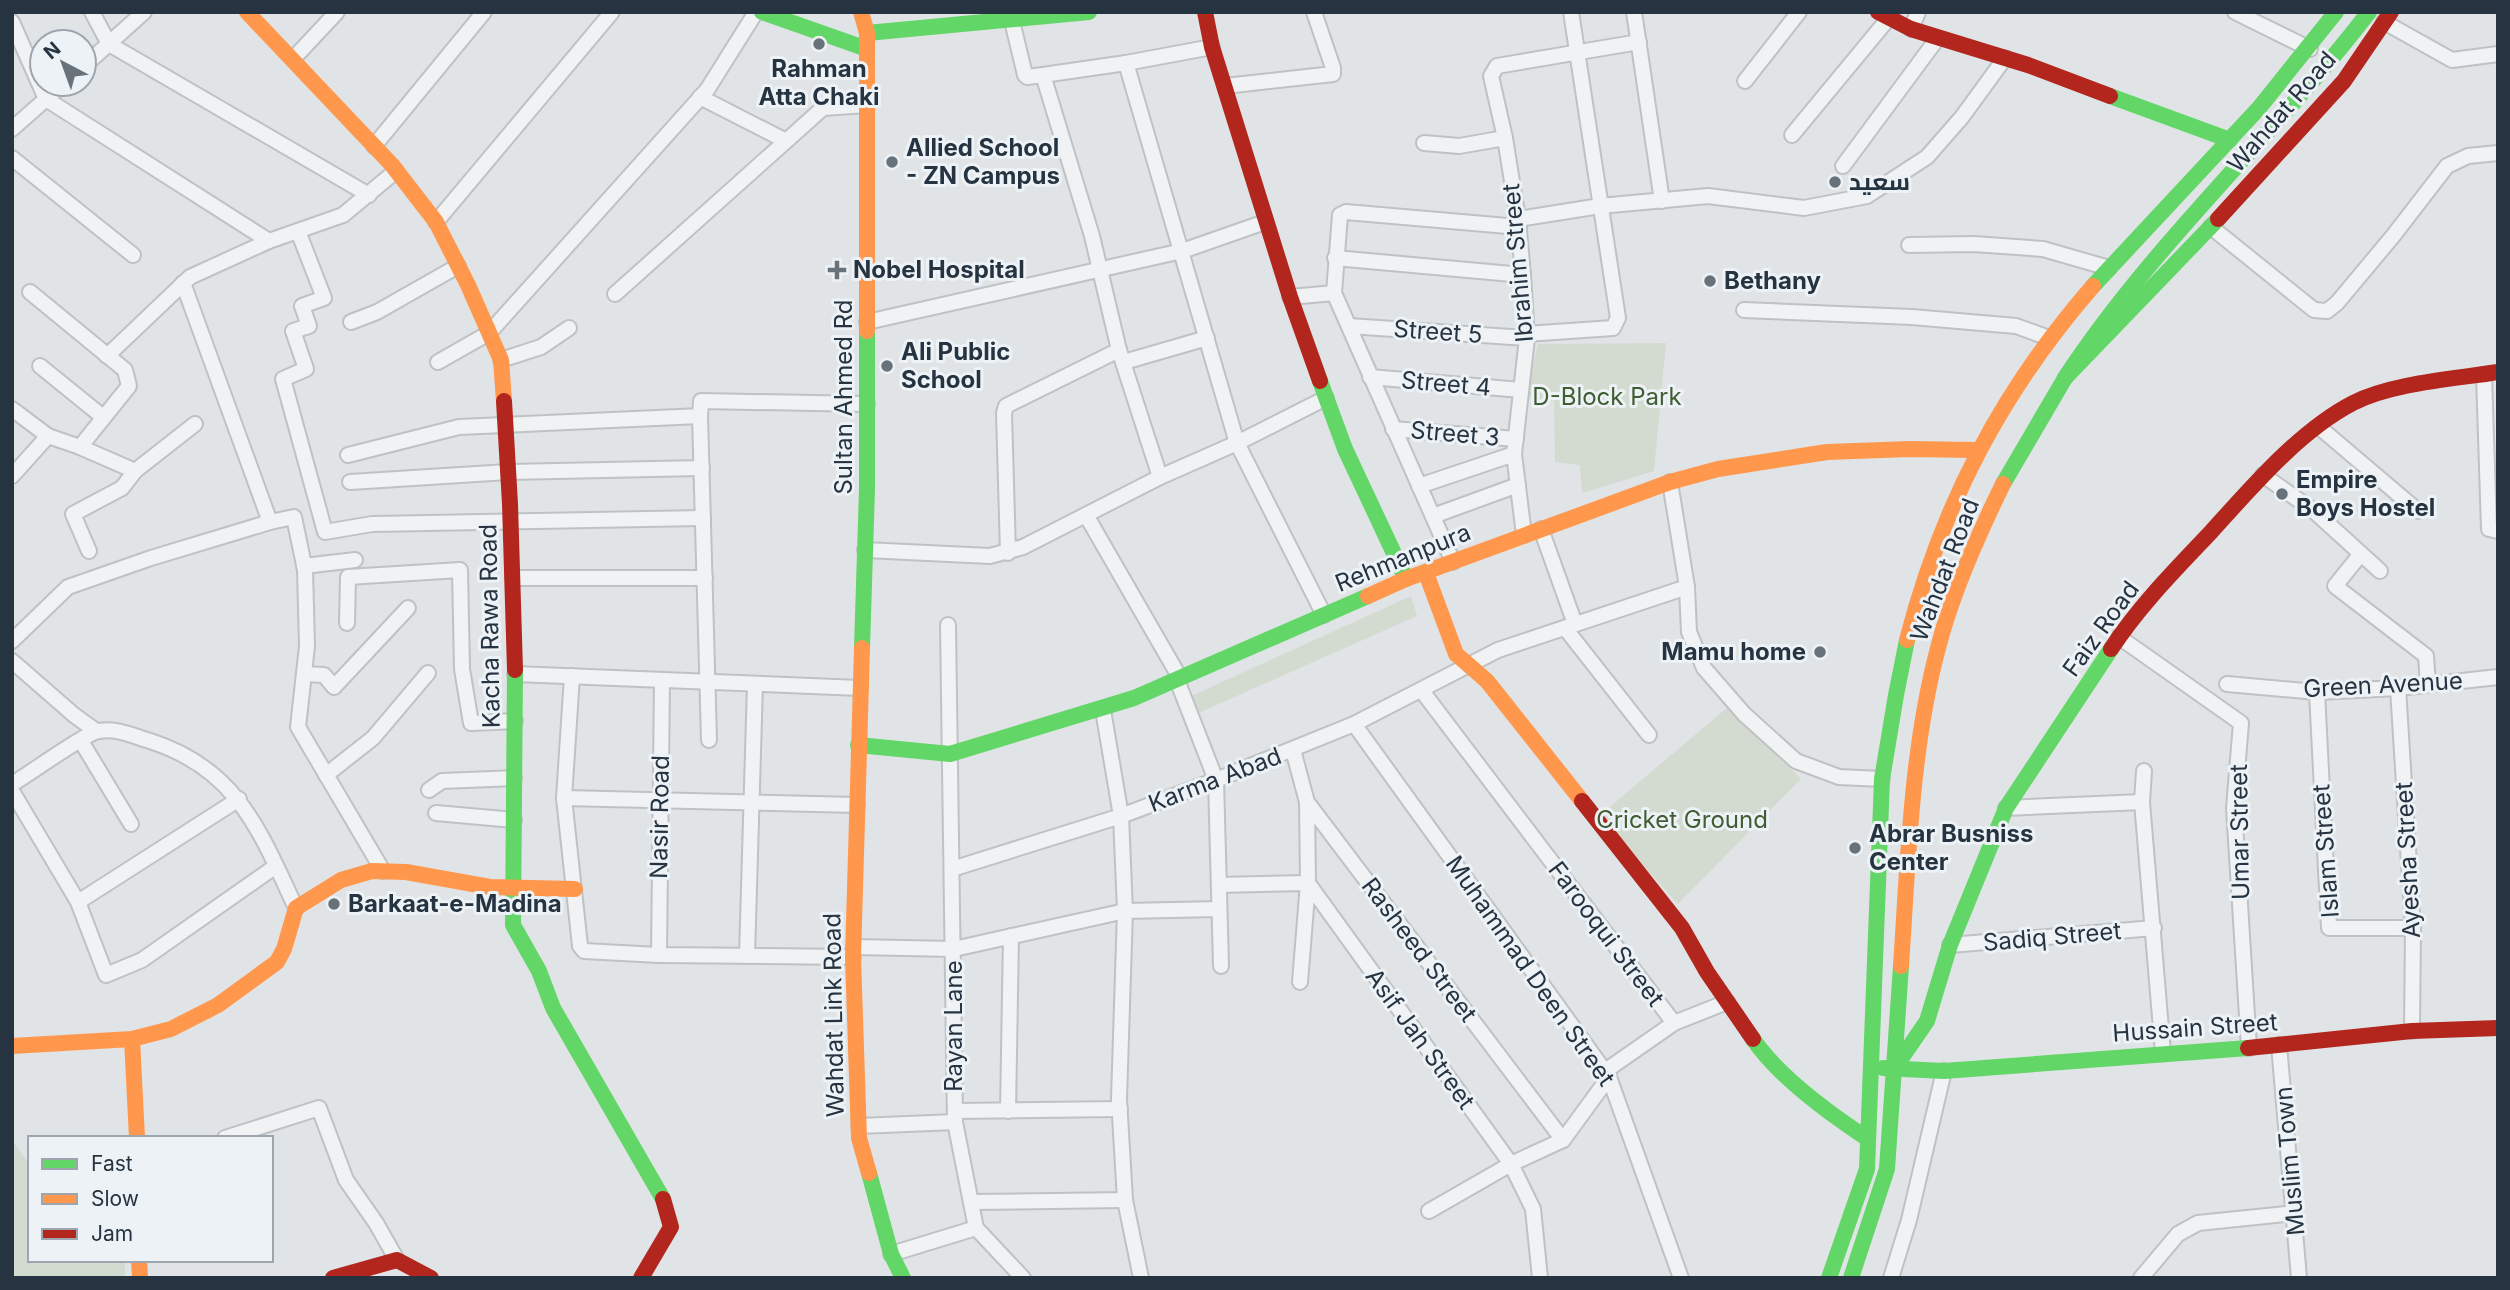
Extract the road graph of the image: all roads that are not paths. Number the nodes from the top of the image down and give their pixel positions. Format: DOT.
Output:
graph roads {
  1 [pos="92,12"];
  2 [pos="144,12"];
  3 [pos="247,12"];
  4 [pos="337,12"];
  5 [pos="484,12"];
  6 [pos="612,12"];
  7 [pos="756,12"];
  8 [pos="762,12"];
  9 [pos="861,12"];
  10 [pos="1090,12"];
  11 [pos="1205,12"];
  12 [pos="1314,12"];
  13 [pos="1571,12"];
  14 [pos="1634,12"];
  15 [pos="1799,12"];
  16 [pos="1918,12"];
  17 [pos="2235,12"];
  18 [pos="2336,12"];
  19 [pos="2369,12"];
  20 [pos="1883,16"];
  21 [pos="2388,17"];
  22 [pos="1012,20"];
  23 [pos="12,22"];
  24 [pos="1911,29"];
  25 [pos="1937,38"];
  26 [pos="867,41"];
  27 [pos="1639,42"];
  28 [pos="108,44"];
  29 [pos="1213,47"];
  30 [pos="2310,50"];
  31 [pos="1576,52"];
  32 [pos="98,53"];
  33 [pos="2498,54"];
  34 [pos="2005,58"];
  35 [pos="293,59"];
  36 [pos="1126,63"];
  37 [pos="1043,75"];
  38 [pos="1745,81"];
  39 [pos="1224,86"];
  40 [pos="700,97"];
  41 [pos="46,99"];
  42 [pos="867,104"];
  43 [pos="12,129"];
  44 [pos="1792,135"];
  45 [pos="1505,138"];
  46 [pos="2230,140"];
  47 [pos="786,141"];
  48 [pos="1424,143"];
  49 [pos="374,146"];
  50 [pos="2498,153"];
  51 [pos="12,158"];
  52 [pos="1843,166"];
  53 [pos="396,171"];
  54 [pos="369,195"];
  55 [pos="1662,201"];
  56 [pos="1600,206"];
  57 [pos="436,222"];
  58 [pos="1265,222"];
  59 [pos="1518,223"];
  60 [pos="2211,227"];
  61 [pos="298,231"];
  62 [pos="269,241"];
  63 [pos="1909,245"];
  64 [pos="1182,251"];
  65 [pos="133,255"];
  66 [pos="1335,258"];
  67 [pos="458,266"];
  68 [pos="2109,268"];
  69 [pos="1099,270"];
  70 [pos="1523,275"];
  71 [pos="183,283"];
  72 [pos="30,292"];
  73 [pos="1334,293"];
  74 [pos="615,294"];
  75 [pos="1290,297"];
  76 [pos="1744,310"];
  77 [pos="351,321"];
  78 [pos="867,322"];
  79 [pos="1349,326"];
  80 [pos="569,328"];
  81 [pos="489,333"];
  82 [pos="1527,336"];
  83 [pos="1207,338"];
  84 [pos="2049,338"];
  85 [pos="107,356"];
  86 [pos="1122,356"];
  87 [pos="501,360"];
  88 [pos="438,362"];
  89 [pos="40,366"];
  90 [pos="2491,374"];
  91 [pos="1370,377"];
  92 [pos="2065,378"];
  93 [pos="1521,390"];
  94 [pos="1326,398"];
  95 [pos="867,404"];
  96 [pos="12,409"];
  97 [pos="700,416"];
  98 [pos="103,417"];
  99 [pos="195,424"];
  100 [pos="505,426"];
  101 [pos="2319,427"];
  102 [pos="1394,429"];
  103 [pos="48,436"];
  104 [pos="1237,443"];
  105 [pos="1515,446"];
  106 [pos="80,447"];
  107 [pos="1977,450"];
  108 [pos="348,454"];
  109 [pos="702,468"];
  110 [pos="135,471"];
  111 [pos="508,472"];
  112 [pos="2263,475"];
  113 [pos="12,476"];
  114 [pos="1160,477"];
  115 [pos="350,482"];
  116 [pos="1670,482"];
  117 [pos="1518,485"];
  118 [pos="1419,486"];
  119 [pos="2418,511"];
  120 [pos="1086,515"];
  121 [pos="1433,516"];
  122 [pos="703,518"];
  123 [pos="270,522"];
  124 [pos="511,522"];
  125 [pos="1541,529"];
  126 [pos="2498,531"];
  127 [pos="1524,535"];
  128 [pos="865,550"];
  129 [pos="89,551"];
  130 [pos="1008,553"];
  131 [pos="2360,555"];
  132 [pos="355,560"];
  133 [pos="1453,562"];
  134 [pos="304,566"];
  135 [pos="2380,571"];
  136 [pos="1426,573"];
  137 [pos="513,578"];
  138 [pos="705,578"];
  139 [pos="1406,579"];
  140 [pos="1687,587"];
  141 [pos="408,608"];
  142 [pos="1324,615"];
  143 [pos="347,623"];
  144 [pos="948,625"];
  145 [pos="1570,626"];
  146 [pos="2119,637"];
  147 [pos="12,641"];
  148 [pos="12,661"];
  149 [pos="1468,665"];
  150 [pos="428,673"];
  151 [pos="304,674"];
  152 [pos="515,674"];
  153 [pos="572,676"];
  154 [pos="2498,677"];
  155 [pos="1178,679"];
  156 [pos="662,680"];
  157 [pos="707,682"];
  158 [pos="755,684"];
  159 [pos="2227,684"];
  160 [pos="2428,684"];
  161 [pos="860,688"];
  162 [pos="2398,688"];
  163 [pos="1422,691"];
  164 [pos="2317,692"];
  165 [pos="1103,709"];
  166 [pos="514,721"];
  167 [pos="1354,723"];
  168 [pos="96,731"];
  169 [pos="1650,735"];
  170 [pos="709,740"];
  171 [pos="81,741"];
  172 [pos="858,745"];
  173 [pos="1293,750"];
  174 [pos="950,754"];
  175 [pos="2144,771"];
  176 [pos="326,775"];
  177 [pos="514,778"];
  178 [pos="1882,779"];
  179 [pos="1216,780"];
  180 [pos="12,784"];
  181 [pos="429,790"];
  182 [pos="12,791"];
  183 [pos="564,797"];
  184 [pos="239,799"];
  185 [pos="661,800"];
  186 [pos="751,802"];
  187 [pos="1307,802"];
  188 [pos="2142,802"];
  189 [pos="857,805"];
  190 [pos="2006,808"];
  191 [pos="436,813"];
  192 [pos="1121,816"];
  193 [pos="514,820"];
  194 [pos="131,824"];
  195 [pos="276,866"];
  196 [pos="952,869"];
  197 [pos="383,871"];
  198 [pos="1307,883"];
  199 [pos="1219,885"];
  200 [pos="514,889"];
  201 [pos="575,889"];
  202 [pos="78,902"];
  203 [pos="296,908"];
  204 [pos="1219,909"];
  205 [pos="1125,911"];
  206 [pos="2154,928"];
  207 [pos="2413,928"];
  208 [pos="1011,936"];
  209 [pos="1950,945"];
  210 [pos="954,948"];
  211 [pos="853,952"];
  212 [pos="659,954"];
  213 [pos="747,956"];
  214 [pos="1221,966"];
  215 [pos="1300,982"];
  216 [pos="1727,1002"];
  217 [pos="1674,1023"];
  218 [pos="2498,1028"];
  219 [pos="2412,1031"];
  220 [pos="132,1039"];
  221 [pos="2279,1045"];
  222 [pos="12,1046"];
  223 [pos="2249,1048"];
  224 [pos="2163,1053"];
  225 [pos="1871,1068"];
  226 [pos="1895,1068"];
  227 [pos="1944,1071"];
  228 [pos="1609,1077"];
  229 [pos="1120,1109"];
  230 [pos="1008,1111"];
  231 [pos="955,1117"];
  232 [pos="859,1126"];
  233 [pos="137,1136"];
  234 [pos="231,1136"];
  235 [pos="1868,1139"];
  236 [pos="1563,1140"];
  237 [pos="1511,1164"];
  238 [pos="1125,1200"];
  239 [pos="971,1202"];
  240 [pos="1429,1211"];
  241 [pos="2295,1213"];
  242 [pos="976,1228"];
  243 [pos="891,1254"];
  244 [pos="397,1260"];
  245 [pos="333,1278"];
  246 [pos="431,1278"];
  247 [pos="641,1278"];
  248 [pos="903,1278"];
  249 [pos="1023,1278"];
  250 [pos="1141,1278"];
  251 [pos="1541,1278"];
  252 [pos="1681,1278"];
  253 [pos="1829,1278"];
  254 [pos="1851,1278"];
  255 [pos="1891,1278"];
  256 [pos="2141,1278"];
  257 [pos="2299,1278"];
  1 -- 28 [label="street"];
  2 -- 28 [label="street"];
  3 -- 35 [label="street, Kacha Rawa Road"];
  4 -- 35 [label="street"];
  5 -- 49 [label="street"];
  6 -- 57 [label="street"];
  7 -- 40 [label="street"];
  8 -- 26 [label="street"];
  9 -- 26 [label="street, Sultan Ahmed Rd"];
  10 -- 22 [label="street"];
  11 -- 29 [label="street"];
  12 -- 39 [label="street"];
  13 -- 31 [label="street"];
  14 -- 27 [label="street"];
  15 -- 38 [label="street"];
  16 -- 24 [label="street"];
  17 -- 30 [label="street"];
  18 -- 30 [label="street, Wahdat Road"];
  19 -- 92 [label="street"];
  20 -- 24 [label="street"];
  20 -- 44 [label="street"];
  21 -- 33 [label="street"];
  21 -- 60 [label="street, Wahdat Road"];
  22 -- 26 [label="street"];
  22 -- 37 [label="street"];
  23 -- 41 [label="street"];
  24 -- 25 [label="street"];
  25 -- 34 [label="street"];
  25 -- 52 [label="street"];
  26 -- 42 [label="street, Sultan Ahmed Rd"];
  27 -- 31 [label="street"];
  27 -- 55 [label="street"];
  28 -- 32 [label="street"];
  28 -- 54 [label="street"];
  29 -- 36 [label="street"];
  29 -- 39 [label="street"];
  30 -- 46 [label="street, Wahdat Road"];
  31 -- 45 [label="street, Ibrahim Street"];
  31 -- 56 [label="street"];
  34 -- 46 [label="street"];
  34 -- 55 [label="street"];
  35 -- 49 [label="street, Kacha Rawa Road"];
  36 -- 37 [label="street"];
  36 -- 64 [label="street"];
  37 -- 69 [label="street"];
  39 -- 58 [label="street"];
  40 -- 47 [label="street"];
  40 -- 81 [label="street"];
  41 -- 43 [label="street"];
  41 -- 62 [label="street"];
  42 -- 47 [label="street"];
  42 -- 78 [label="street, Sultan Ahmed Rd"];
  45 -- 48 [label="street"];
  45 -- 59 [label="street, Ibrahim Street"];
  46 -- 68 [label="street, Wahdat Road"];
  47 -- 74 [label="street"];
  49 -- 53 [label="street, Kacha Rawa Road"];
  50 -- 60 [label="street"];
  51 -- 65 [label="street"];
  53 -- 54 [label="street"];
  53 -- 57 [label="street, Kacha Rawa Road"];
  54 -- 61 [label="street"];
  55 -- 56 [label="street"];
  56 -- 59 [label="street"];
  56 -- 82 [label="street, Street 5"];
  57 -- 67 [label="street, Kacha Rawa Road"];
  58 -- 64 [label="street"];
  58 -- 75 [label="street"];
  59 -- 66 [label="street"];
  59 -- 70 [label="street, Ibrahim Street"];
  60 -- 92 [label="street, Wahdat Road"];
  61 -- 62 [label="street"];
  61 -- 124 [label="street"];
  62 -- 71 [label="street"];
  63 -- 68 [label="street"];
  64 -- 69 [label="street"];
  64 -- 83 [label="street"];
  66 -- 70 [label="street"];
  66 -- 73 [label="street"];
  67 -- 77 [label="street"];
  67 -- 81 [label="street, Kacha Rawa Road"];
  68 -- 84 [label="street, Wahdat Road"];
  69 -- 78 [label="street"];
  69 -- 86 [label="street"];
  70 -- 82 [label="street, Ibrahim Street"];
  71 -- 85 [label="street"];
  71 -- 123 [label="street"];
  72 -- 85 [label="street"];
  73 -- 75 [label="street"];
  73 -- 79 [label="street"];
  75 -- 94 [label="street"];
  76 -- 84 [label="street"];
  78 -- 95 [label="street, Sultan Ahmed Rd"];
  79 -- 82 [label="street, Street 5"];
  79 -- 91 [label="street"];
  80 -- 87 [label="street"];
  81 -- 87 [label="street, Kacha Rawa Road"];
  81 -- 88 [label="street"];
  82 -- 93 [label="street, Ibrahim Street"];
  83 -- 86 [label="street"];
  83 -- 104 [label="street"];
  84 -- 107 [label="street, Wahdat Road"];
  85 -- 98 [label="street"];
  86 -- 114 [label="street"];
  86 -- 130 [label="street"];
  87 -- 100 [label="street, Kacha Rawa Road"];
  89 -- 98 [label="street"];
  90 -- 101 [label="street, Faiz Road"];
  90 -- 126 [label="street"];
  91 -- 93 [label="street, Street 4"];
  91 -- 102 [label="street"];
  92 -- 226 [label="street, Wahdat Road"];
  93 -- 105 [label="street, Ibrahim Street"];
  94 -- 104 [label="street"];
  94 -- 139 [label="street"];
  95 -- 97 [label="street"];
  95 -- 128 [label="street, Sultan Ahmed Rd"];
  96 -- 103 [label="street"];
  97 -- 100 [label="street"];
  97 -- 109 [label="street"];
  98 -- 106 [label="street"];
  99 -- 110 [label="street"];
  100 -- 108 [label="street"];
  100 -- 111 [label="street, Kacha Rawa Road"];
  101 -- 112 [label="street, Faiz Road"];
  101 -- 119 [label="street"];
  102 -- 105 [label="street, Street 3"];
  102 -- 118 [label="street"];
  103 -- 106 [label="street"];
  103 -- 113 [label="street"];
  104 -- 114 [label="street"];
  104 -- 142 [label="street"];
  105 -- 117 [label="street, Ibrahim Street"];
  105 -- 118 [label="street"];
  106 -- 110 [label="street"];
  107 -- 116 [label="street, Rehmanpura"];
  107 -- 178 [label="street, Wahdat Road"];
  109 -- 111 [label="street"];
  109 -- 122 [label="street"];
  110 -- 129 [label="street"];
  111 -- 115 [label="street"];
  111 -- 124 [label="street, Kacha Rawa Road"];
  112 -- 131 [label="street"];
  112 -- 146 [label="street, Faiz Road"];
  114 -- 120 [label="street"];
  116 -- 125 [label="street, Rehmanpura"];
  116 -- 140 [label="street"];
  117 -- 121 [label="street"];
  117 -- 127 [label="street, Ibrahim Street"];
  118 -- 121 [label="street"];
  120 -- 130 [label="street"];
  120 -- 155 [label="street"];
  121 -- 133 [label="street"];
  122 -- 124 [label="street"];
  122 -- 138 [label="street"];
  123 -- 134 [label="street"];
  123 -- 147 [label="street"];
  124 -- 137 [label="street, Kacha Rawa Road"];
  125 -- 127 [label="street, Rehmanpura"];
  125 -- 145 [label="street"];
  127 -- 133 [label="street, Rehmanpura"];
  128 -- 130 [label="street"];
  128 -- 161 [label="street, Sultan Ahmed Rd"];
  131 -- 135 [label="street"];
  131 -- 160 [label="street"];
  132 -- 134 [label="street"];
  133 -- 136 [label="street, Rehmanpura"];
  134 -- 151 [label="street"];
  136 -- 139 [label="street, Rehmanpura"];
  136 -- 149 [label="street"];
  137 -- 138 [label="street"];
  137 -- 152 [label="street, Kacha Rawa Road"];
  138 -- 157 [label="street"];
  139 -- 142 [label="street, Rehmanpura"];
  140 -- 145 [label="street, Karma Abad"];
  140 -- 178 [label="street"];
  141 -- 151 [label="street"];
  142 -- 155 [label="street, Rehmanpura"];
  143 -- 166 [label="street"];
  144 -- 174 [label="street, Rayan Lane"];
  145 -- 149 [label="street, Karma Abad"];
  145 -- 169 [label="street"];
  146 -- 190 [label="street, Faiz Road"];
  146 -- 223 [label="street, Umar Street"];
  148 -- 168 [label="street"];
  149 -- 163 [label="street, Karma Abad"];
  149 -- 216 [label="street"];
  150 -- 176 [label="street"];
  151 -- 176 [label="street"];
  152 -- 153 [label="street"];
  152 -- 166 [label="street, Kacha Rawa Road"];
  153 -- 156 [label="street"];
  153 -- 183 [label="street"];
  154 -- 160 [label="street, Green Avenue"];
  155 -- 165 [label="street, Rehmanpura"];
  155 -- 179 [label="street"];
  156 -- 157 [label="street"];
  156 -- 185 [label="street, Nasir Road"];
  157 -- 158 [label="street"];
  157 -- 170 [label="street"];
  158 -- 161 [label="street"];
  158 -- 186 [label="street"];
  159 -- 164 [label="street, Green Avenue"];
  160 -- 162 [label="street, Green Avenue"];
  161 -- 172 [label="street, Sultan Ahmed Rd"];
  162 -- 164 [label="street, Green Avenue"];
  162 -- 207 [label="street, Ayesha Street"];
  163 -- 167 [label="street, Karma Abad"];
  163 -- 217 [label="street, Farooqui Street"];
  164 -- 207 [label="street, Islam Street"];
  165 -- 174 [label="street, Rehmanpura"];
  165 -- 192 [label="street"];
  166 -- 177 [label="street, Kacha Rawa Road"];
  167 -- 173 [label="street, Karma Abad"];
  167 -- 228 [label="street, Muhammad Deen Street"];
  168 -- 171 [label="street"];
  168 -- 184 [label="street"];
  171 -- 180 [label="street"];
  171 -- 194 [label="street"];
  172 -- 174 [label="street, Rehmanpura"];
  172 -- 189 [label="street, Wahdat Link Road"];
  173 -- 179 [label="street, Karma Abad"];
  173 -- 187 [label="street, Rasheed Street"];
  174 -- 196 [label="street, Rayan Lane"];
  175 -- 188 [label="street"];
  176 -- 197 [label="street"];
  177 -- 181 [label="street"];
  177 -- 193 [label="street, Kacha Rawa Road"];
  178 -- 225 [label="street, Wahdat Road"];
  179 -- 192 [label="street, Karma Abad"];
  179 -- 199 [label="street"];
  182 -- 202 [label="street"];
  183 -- 185 [label="street"];
  183 -- 201 [label="street"];
  184 -- 195 [label="street"];
  184 -- 202 [label="street"];
  185 -- 186 [label="street"];
  185 -- 212 [label="street, Nasir Road"];
  186 -- 189 [label="street"];
  186 -- 213 [label="street"];
  187 -- 198 [label="street"];
  187 -- 236 [label="street, Rasheed Street"];
  188 -- 190 [label="street"];
  188 -- 206 [label="street"];
  189 -- 211 [label="street, Wahdat Link Road"];
  190 -- 209 [label="street, Faiz Road"];
  191 -- 193 [label="street"];
  192 -- 196 [label="street, Karma Abad"];
  192 -- 205 [label="street"];
  193 -- 200 [label="street, Kacha Rawa Road"];
  195 -- 202 [label="street"];
  195 -- 203 [label="street"];
  196 -- 210 [label="street, Rayan Lane"];
  197 -- 200 [label="street"];
  197 -- 203 [label="street"];
  198 -- 199 [label="street"];
  198 -- 215 [label="street"];
  198 -- 237 [label="street, Asif Jah Street"];
  199 -- 204 [label="street"];
  200 -- 201 [label="street"];
  200 -- 247 [label="street, Kacha Rawa Road"];
  201 -- 212 [label="street"];
  203 -- 220 [label="street"];
  204 -- 205 [label="street"];
  204 -- 214 [label="street"];
  205 -- 208 [label="street"];
  205 -- 229 [label="street"];
  206 -- 209 [label="street, Sadiq Street"];
  206 -- 224 [label="street"];
  207 -- 219 [label="street, Ayesha Street"];
  208 -- 210 [label="street"];
  208 -- 230 [label="street"];
  209 -- 226 [label="street, Faiz Road"];
  210 -- 211 [label="street"];
  210 -- 231 [label="street, Rayan Lane"];
  211 -- 213 [label="street"];
  211 -- 232 [label="street, Wahdat Link Road"];
  212 -- 213 [label="street"];
  216 -- 217 [label="street"];
  216 -- 235 [label="street"];
  217 -- 228 [label="street, Farooqui Street"];
  218 -- 219 [label="street, Hussain Street"];
  219 -- 221 [label="street, Hussain Street"];
  220 -- 222 [label="street"];
  220 -- 233 [label="street"];
  221 -- 223 [label="street, Hussain Street"];
  221 -- 241 [label="street, Muslim Town"];
  223 -- 224 [label="street, Hussain Street"];
  224 -- 227 [label="street, Hussain Street"];
  225 -- 226 [label="street, Hussain Street"];
  225 -- 235 [label="street, Wahdat Road"];
  226 -- 227 [label="street, Hussain Street"];
  226 -- 254 [label="street, Wahdat Road"];
  227 -- 255 [label="street"];
  228 -- 236 [label="street, Farooqui Street"];
  228 -- 252 [label="street, Muhammad Deen Street"];
  229 -- 230 [label="street"];
  229 -- 238 [label="street"];
  230 -- 231 [label="street"];
  231 -- 232 [label="street"];
  231 -- 239 [label="street, Rayan Lane"];
  232 -- 243 [label="street, Wahdat Link Road"];
  234 -- 244 [label="street"];
  235 -- 253 [label="street, Wahdat Road"];
  236 -- 237 [label="street, Farooqui Street"];
  237 -- 240 [label="street, Farooqui Street"];
  237 -- 251 [label="street, Asif Jah Street"];
  238 -- 239 [label="street"];
  238 -- 250 [label="street"];
  239 -- 242 [label="street, Rayan Lane"];
  241 -- 256 [label="street"];
  241 -- 257 [label="street, Muslim Town"];
  242 -- 243 [label="street"];
  242 -- 249 [label="street"];
  243 -- 248 [label="street, Wahdat Link Road"];
  244 -- 245 [label="street"];
  244 -- 246 [label="street"];
}
